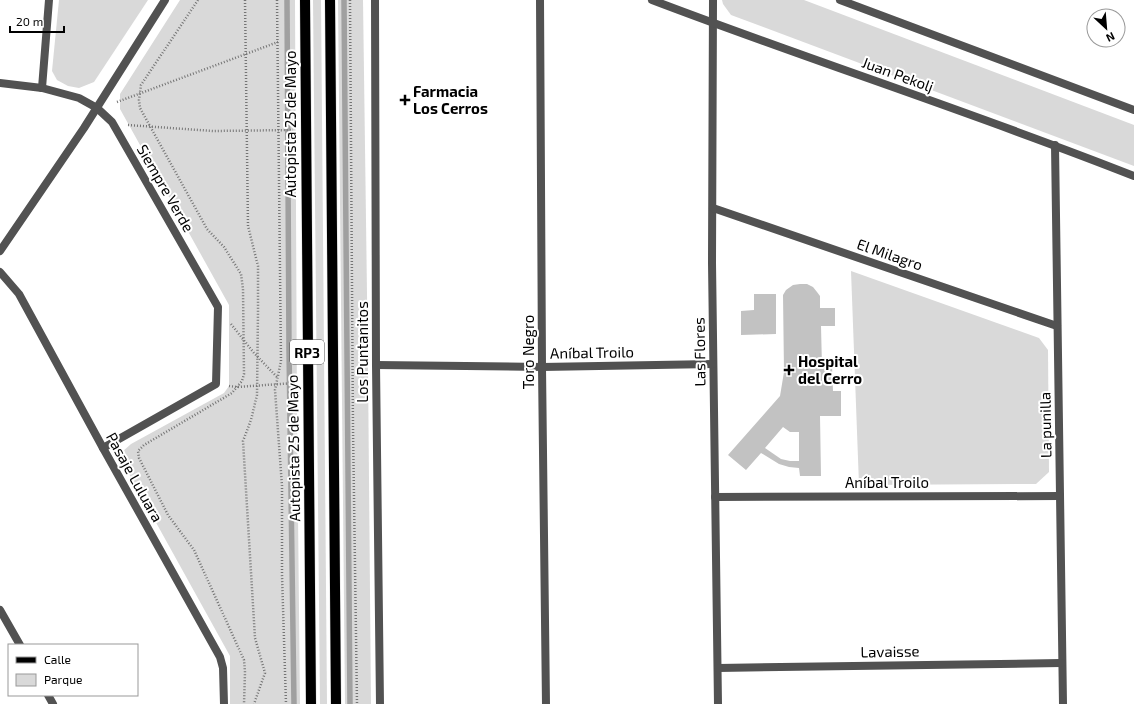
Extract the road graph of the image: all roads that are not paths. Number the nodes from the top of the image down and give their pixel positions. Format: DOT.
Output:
graph roads {
  1 [pos="49,0"];
  2 [pos="165,0"];
  3 [pos="304,0"];
  4 [pos="330,0"];
  5 [pos="375,0"];
  6 [pos="540,0"];
  7 [pos="652,0"];
  8 [pos="713,0"];
  9 [pos="840,0"];
  10 [pos="713,24"];
  11 [pos="0,83"];
  12 [pos="42,88"];
  13 [pos="97,108"];
  14 [pos="1134,110"];
  15 [pos="1055,145"];
  16 [pos="1134,176"];
  17 [pos="713,208"];
  18 [pos="0,251"];
  19 [pos="0,272"];
  20 [pos="1057,326"];
  21 [pos="714,364"];
  22 [pos="376,365"];
  23 [pos="542,366"];
  24 [pos="103,448"];
  25 [pos="1060,496"];
  26 [pos="715,497"];
  27 [pos="0,610"];
  28 [pos="19,644"];
  29 [pos="1061,663"];
  30 [pos="718,668"];
  31 [pos="224,704"];
  32 [pos="311,704"];
  33 [pos="336,704"];
  34 [pos="380,704"];
  35 [pos="546,704"];
  36 [pos="718,704"];
  37 [pos="1063,704"];
  1 -- 12 [label="street"];
  2 -- 13 [label="street"];
  3 -- 32 [label="main road, Autopista 25 de Mayo / RP3"];
  4 -- 33 [label="main road, RP3"];
  5 -- 22 [label="street, Los Puntanitos"];
  6 -- 23 [label="street, Toro Negro"];
  7 -- 10 [label="street, Juan Pekolj"];
  8 -- 10 [label="street, Las Flores"];
  9 -- 14 [label="street"];
  10 -- 15 [label="street, Juan Pekolj"];
  10 -- 17 [label="street, Las Flores"];
  11 -- 12 [label="street, Siempre Verde"];
  12 -- 13 [label="street, Siempre Verde"];
  13 -- 18 [label="street"];
  13 -- 24 [label="street, Siempre Verde"];
  15 -- 16 [label="street, Juan Pekolj"];
  15 -- 20 [label="street, La punilla"];
  17 -- 20 [label="street, El Milagro"];
  17 -- 21 [label="street, Las Flores"];
  19 -- 24 [label="street, Pasaje Luluara"];
  20 -- 25 [label="street, La punilla"];
  21 -- 23 [label="street, Aníbal Troilo"];
  21 -- 26 [label="street, Las Flores"];
  22 -- 23 [label="street, Aníbal Troilo"];
  22 -- 34 [label="street, Los Puntanitos"];
  23 -- 35 [label="street, Toro Negro"];
  24 -- 31 [label="street, Pasaje Luluara"];
  25 -- 26 [label="street, Aníbal Troilo"];
  25 -- 29 [label="street, La punilla"];
  26 -- 30 [label="street, Las Flores"];
  27 -- 28 [label="street"];
  29 -- 30 [label="street, Lavaisse"];
  29 -- 37 [label="street, La punilla"];
  30 -- 36 [label="street, Las Flores"];
}
